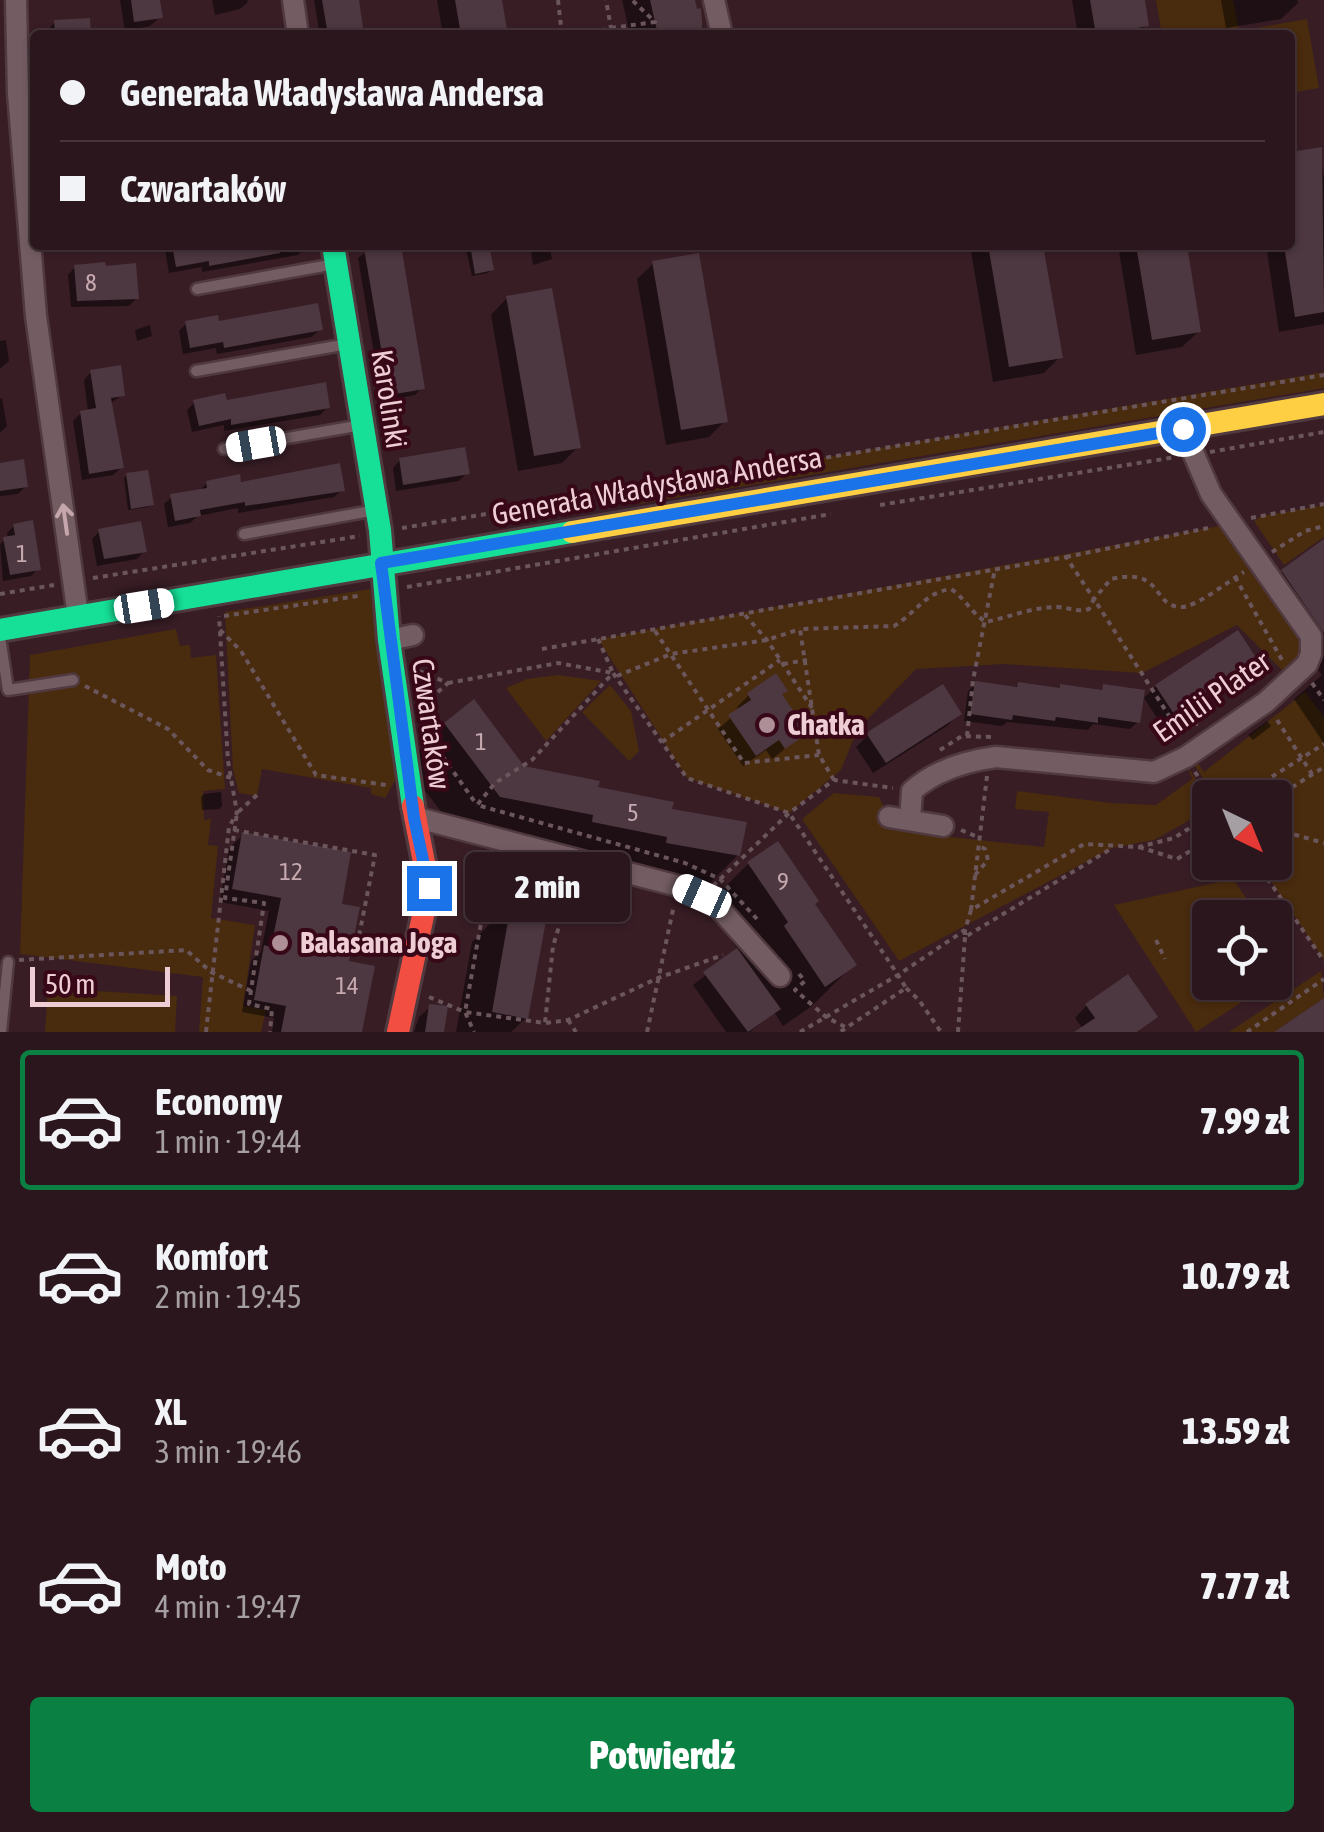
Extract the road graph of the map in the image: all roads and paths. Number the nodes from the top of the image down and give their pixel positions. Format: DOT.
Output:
graph roads {
  1 [pos="16,0"];
  2 [pos="292,0"];
  3 [pos="558,0"];
  4 [pos="606,0"];
  5 [pos="632,0"];
  6 [pos="714,0"];
  7 [pos="611,28"];
  8 [pos="297,30"];
  9 [pos="561,30"];
  10 [pos="602,30"];
  11 [pos="721,30"];
  12 [pos="30,242"];
  13 [pos="31,250"];
  14 [pos="334,254"];
  15 [pos="197,289"];
  16 [pos="349,344"];
  17 [pos="196,371"];
  18 [pos="1324,374"];
  19 [pos="1324,404"];
  20 [pos="363,425"];
  21 [pos="1183,429"];
  22 [pos="1324,432"];
  23 [pos="224,449"];
  24 [pos="1192,455"];
  25 [pos="1324,504"];
  26 [pos="874,506"];
  27 [pos="372,511"];
  28 [pos="835,513"];
  29 [pos="492,514"];
  30 [pos="1233,522"];
  31 [pos="1324,526"];
  32 [pos="244,534"];
  33 [pos="1066,557"];
  34 [pos="1260,560"];
  35 [pos="381,563"];
  36 [pos="995,569"];
  37 [pos="1235,577"];
  38 [pos="85,579"];
  39 [pos="402,588"];
  40 [pos="358,596"];
  41 [pos="1094,600"];
  42 [pos="745,614"];
  43 [pos="78,616"];
  44 [pos="986,622"];
  45 [pos="800,629"];
  46 [pos="0,630"];
  47 [pos="220,630"];
  48 [pos="654,630"];
  49 [pos="413,635"];
  50 [pos="0,638"];
  51 [pos="598,639"];
  52 [pos="389,640"];
  53 [pos="767,640"];
  54 [pos="542,648"];
  55 [pos="671,654"];
  56 [pos="416,657"];
  57 [pos="807,660"];
  58 [pos="782,662"];
  59 [pos="1286,666"];
  60 [pos="614,674"];
  61 [pos="1308,677"];
  62 [pos="73,680"];
  63 [pos="448,684"];
  64 [pos="420,689"];
  65 [pos="1324,700"];
  66 [pos="422,706"];
  67 [pos="708,710"];
  68 [pos="1270,710"];
  69 [pos="815,712"];
  70 [pos="1174,723"];
  71 [pos="1208,725"];
  72 [pos="967,736"];
  73 [pos="1186,741"];
  74 [pos="662,742"];
  75 [pos="1324,744"];
  76 [pos="819,754"];
  77 [pos="990,758"];
  78 [pos="1301,758"];
  79 [pos="1191,766"];
  80 [pos="1324,767"];
  81 [pos="1312,774"];
  82 [pos="231,778"];
  83 [pos="834,780"];
  84 [pos="1200,780"];
  85 [pos="1266,780"];
  86 [pos="394,786"];
  87 [pos="1292,787"];
  88 [pos="912,791"];
  89 [pos="257,794"];
  90 [pos="477,805"];
  91 [pos="237,813"];
  92 [pos="789,813"];
  93 [pos="414,818"];
  94 [pos="1192,826"];
  95 [pos="952,828"];
  96 [pos="234,830"];
  97 [pos="1292,834"];
  98 [pos="980,838"];
  99 [pos="1324,843"];
  100 [pos="979,846"];
  101 [pos="1139,847"];
  102 [pos="1112,848"];
  103 [pos="1192,850"];
  104 [pos="492,857"];
  105 [pos="975,875"];
  106 [pos="564,878"];
  107 [pos="720,879"];
  108 [pos="1268,880"];
  109 [pos="678,886"];
  110 [pos="702,896"];
  111 [pos="971,910"];
  112 [pos="965,934"];
  113 [pos="1156,940"];
  114 [pos="357,946"];
  115 [pos="723,955"];
  116 [pos="1165,959"];
  117 [pos="1324,961"];
  118 [pos="8,962"];
  119 [pos="211,972"];
  120 [pos="898,975"];
  121 [pos="780,976"];
  122 [pos="658,978"];
  123 [pos="1324,980"];
  124 [pos="804,981"];
  125 [pos="906,988"];
  126 [pos="251,991"];
  127 [pos="420,994"];
  128 [pos="465,1012"];
  129 [pos="826,1017"];
  130 [pos="568,1020"];
  131 [pos="545,1023"];
  132 [pos="846,1028"];
  133 [pos="1,1032"];
  134 [pos="206,1032"];
  135 [pos="270,1032"];
  136 [pos="398,1032"];
  137 [pos="474,1032"];
  138 [pos="576,1032"];
  139 [pos="647,1032"];
  140 [pos="800,1032"];
  141 [pos="840,1032"];
  142 [pos="941,1032"];
  143 [pos="958,1032"];
  144 [pos="1247,1032"];
  12 -- 1 [label="street, one-way"];
  2 -- 8 [label="street"];
  3 -- 9 [label="path"];
  4 -- 7 [label="path"];
  5 -- 7 [label="path"];
  6 -- 11 [label="street"];
  7 -- 10 [label="path"];
  43 -- 13 [label="street, one-way"];
  14 -- 15 [label="lane"];
  14 -- 16 [label="street, Karolinki"];
  16 -- 17 [label="lane"];
  16 -- 20 [label="street, Karolinki"];
  18 -- 29 [label="path"];
  19 -- 21 [label="street, Generała Władysława Andersa"];
  20 -- 23 [label="lane"];
  20 -- 27 [label="street, Karolinki"];
  21 -- 24 [label="street, Emilii Plater"];
  21 -- 35 [label="street, Generała Władysława Andersa"];
  22 -- 24 [label="path"];
  24 -- 26 [label="path"];
  24 -- 30 [label="street, Emilii Plater"];
  25 -- 30 [label="path"];
  27 -- 32 [label="lane"];
  27 -- 35 [label="street, Karolinki"];
  27 -- 38 [label="path"];
  28 -- 39 [label="path"];
  30 -- 33 [label="path"];
  30 -- 34 [label="street, Emilii Plater"];
  31 -- 34 [label="path"];
  33 -- 36 [label="path"];
  33 -- 41 [label="path"];
  34 -- 37 [label="path"];
  34 -- 77 [label="street, Emilii Plater"];
  35 -- 43 [label="street, Generała Władysława Andersa"];
  35 -- 52 [label="street, Czwartaków"];
  36 -- 42 [label="path"];
  36 -- 44 [label="path"];
  37 -- 41 [label="path"];
  37 -- 59 [label="path"];
  40 -- 47 [label="path"];
  41 -- 44 [label="path"];
  41 -- 70 [label="path"];
  42 -- 48 [label="path"];
  42 -- 53 [label="path"];
  43 -- 46 [label="street, Generała Władysława Andersa"];
  44 -- 45 [label="path"];
  44 -- 72 [label="path"];
  45 -- 53 [label="path"];
  45 -- 57 [label="path"];
  47 -- 82 [label="path"];
  47 -- 86 [label="path"];
  48 -- 51 [label="path"];
  48 -- 55 [label="path"];
  49 -- 52 [label="street, Czwartaków"];
  50 -- 62 [label="lane"];
  51 -- 54 [label="path"];
  51 -- 60 [label="path"];
  52 -- 93 [label="street, Czwartaków"];
  53 -- 55 [label="path"];
  53 -- 58 [label="path"];
  55 -- 60 [label="path"];
  55 -- 67 [label="path"];
  56 -- 63 [label="path"];
  57 -- 58 [label="path"];
  57 -- 69 [label="path"];
  58 -- 67 [label="path"];
  58 -- 69 [label="path"];
  60 -- 63 [label="path"];
  60 -- 74 [label="path"];
  60 -- 90 [label="path"];
  61 -- 65 [label="path"];
  62 -- 82 [label="path"];
  63 -- 66 [label="path"];
  64 -- 66 [label="path"];
  66 -- 90 [label="path"];
  67 -- 74 [label="path"];
  67 -- 76 [label="path"];
  68 -- 78 [label="path"];
  69 -- 76 [label="path"];
  70 -- 71 [label="path"];
  70 -- 73 [label="path"];
  74 -- 92 [label="path"];
  75 -- 78 [label="path"];
  76 -- 83 [label="path"];
  77 -- 88 [label="street, Emilii Plater"];
  77 -- 98 [label="path"];
  78 -- 81 [label="path"];
  78 -- 85 [label="path"];
  79 -- 84 [label="path"];
  80 -- 81 [label="path"];
  81 -- 87 [label="path"];
  82 -- 91 [label="path"];
  83 -- 88 [label="path"];
  83 -- 92 [label="path"];
  88 -- 95 [label="street"];
  89 -- 91 [label="path"];
  90 -- 107 [label="path"];
  91 -- 96 [label="path"];
  91 -- 119 [label="path"];
  92 -- 107 [label="path"];
  92 -- 120 [label="path"];
  93 -- 109 [label="street, Czwartaków"];
  93 -- 136 [label="street, Czwartaków"];
  94 -- 101 [label="path"];
  95 -- 98 [label="path"];
  96 -- 114 [label="path"];
  96 -- 126 [label="path"];
  97 -- 99 [label="path"];
  98 -- 100 [label="path"];
  100 -- 105 [label="path"];
  100 -- 105 [label="path"];
  101 -- 102 [label="path"];
  101 -- 103 [label="path"];
  102 -- 111 [label="path"];
  102 -- 112 [label="path"];
  104 -- 128 [label="path"];
  105 -- 111 [label="path"];
  106 -- 131 [label="path"];
  107 -- 110 [label="path"];
  108 -- 117 [label="path"];
  109 -- 110 [label="street, Czwartaków"];
  109 -- 122 [label="path"];
  110 -- 121 [label="street, Czwartaków"];
  111 -- 112 [label="path"];
  112 -- 120 [label="path"];
  112 -- 143 [label="path"];
  113 -- 116 [label="path"];
  115 -- 122 [label="path"];
  118 -- 119 [label="path"];
  118 -- 133 [label="lane"];
  119 -- 126 [label="path"];
  119 -- 134 [label="path"];
  120 -- 125 [label="path"];
  120 -- 129 [label="path"];
  122 -- 130 [label="path"];
  122 -- 139 [label="path"];
  123 -- 144 [label="path"];
  124 -- 129 [label="path"];
  125 -- 132 [label="path"];
  125 -- 142 [label="path"];
  126 -- 135 [label="path"];
  127 -- 128 [label="path"];
  128 -- 131 [label="path"];
  128 -- 137 [label="path"];
  129 -- 132 [label="path"];
  129 -- 140 [label="path"];
  130 -- 131 [label="path"];
  130 -- 138 [label="path"];
  132 -- 141 [label="path"];
}
